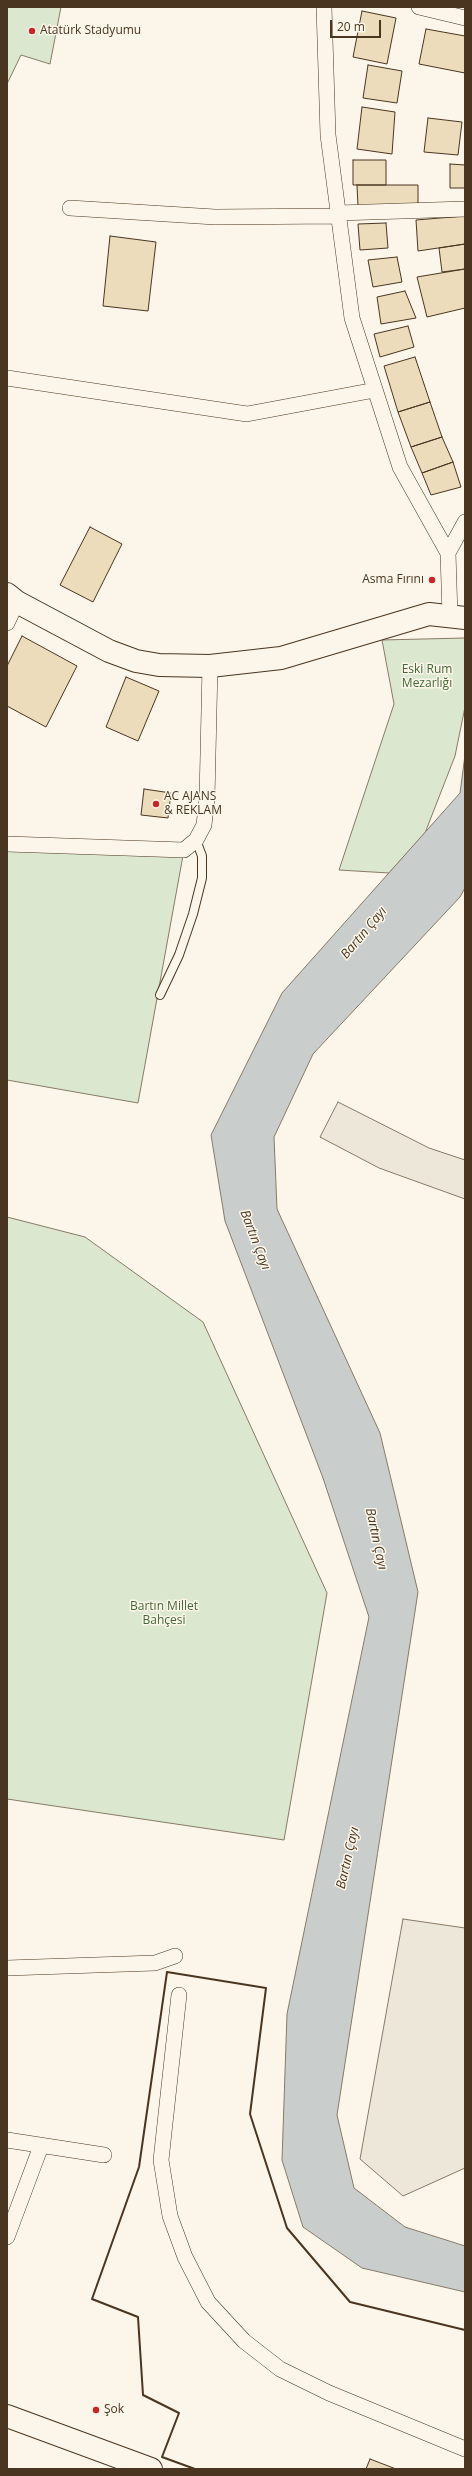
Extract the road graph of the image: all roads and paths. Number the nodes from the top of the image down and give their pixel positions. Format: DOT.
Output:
graph roads {
  1 [pos="324,7"];
  2 [pos="428,8"];
  3 [pos="465,18"];
  4 [pos="70,208"];
  5 [pos="465,209"];
  6 [pos="338,213"];
  7 [pos="8,377"];
  8 [pos="375,390"];
  9 [pos="465,522"];
  10 [pos="448,553"];
  11 [pos="12,598"];
  12 [pos="458,617"];
  13 [pos="7,623"];
  14 [pos="210,666"];
  15 [pos="196,840"];
  16 [pos="7,844"];
  17 [pos="160,996"];
  18 [pos="175,1956"];
  19 [pos="7,1968"];
  20 [pos="179,1995"];
  21 [pos="7,2140"];
  22 [pos="40,2146"];
  23 [pos="104,2155"];
  24 [pos="7,2237"];
  25 [pos="7,2416"];
  26 [pos="465,2449"];
  27 [pos="150,2469"];
  1 -- 6 [label="street"];
  2 -- 3 [label="street"];
  4 -- 6 [label="street"];
  5 -- 6 [label="street"];
  6 -- 8 [label="street"];
  7 -- 8 [label="street"];
  8 -- 10 [label="street"];
  9 -- 10 [label="street"];
  10 -- 12 [label="street"];
  11 -- 13 [label="street"];
  11 -- 14 [label="main road"];
  12 -- 14 [label="main road"];
  14 -- 15 [label="street"];
  15 -- 16 [label="street"];
  15 -- 17 [label="lane"];
  18 -- 19 [label="street"];
  20 -- 26 [label="street"];
  21 -- 22 [label="street"];
  22 -- 23 [label="street"];
  22 -- 24 [label="street"];
  25 -- 27 [label="main road"];
}
